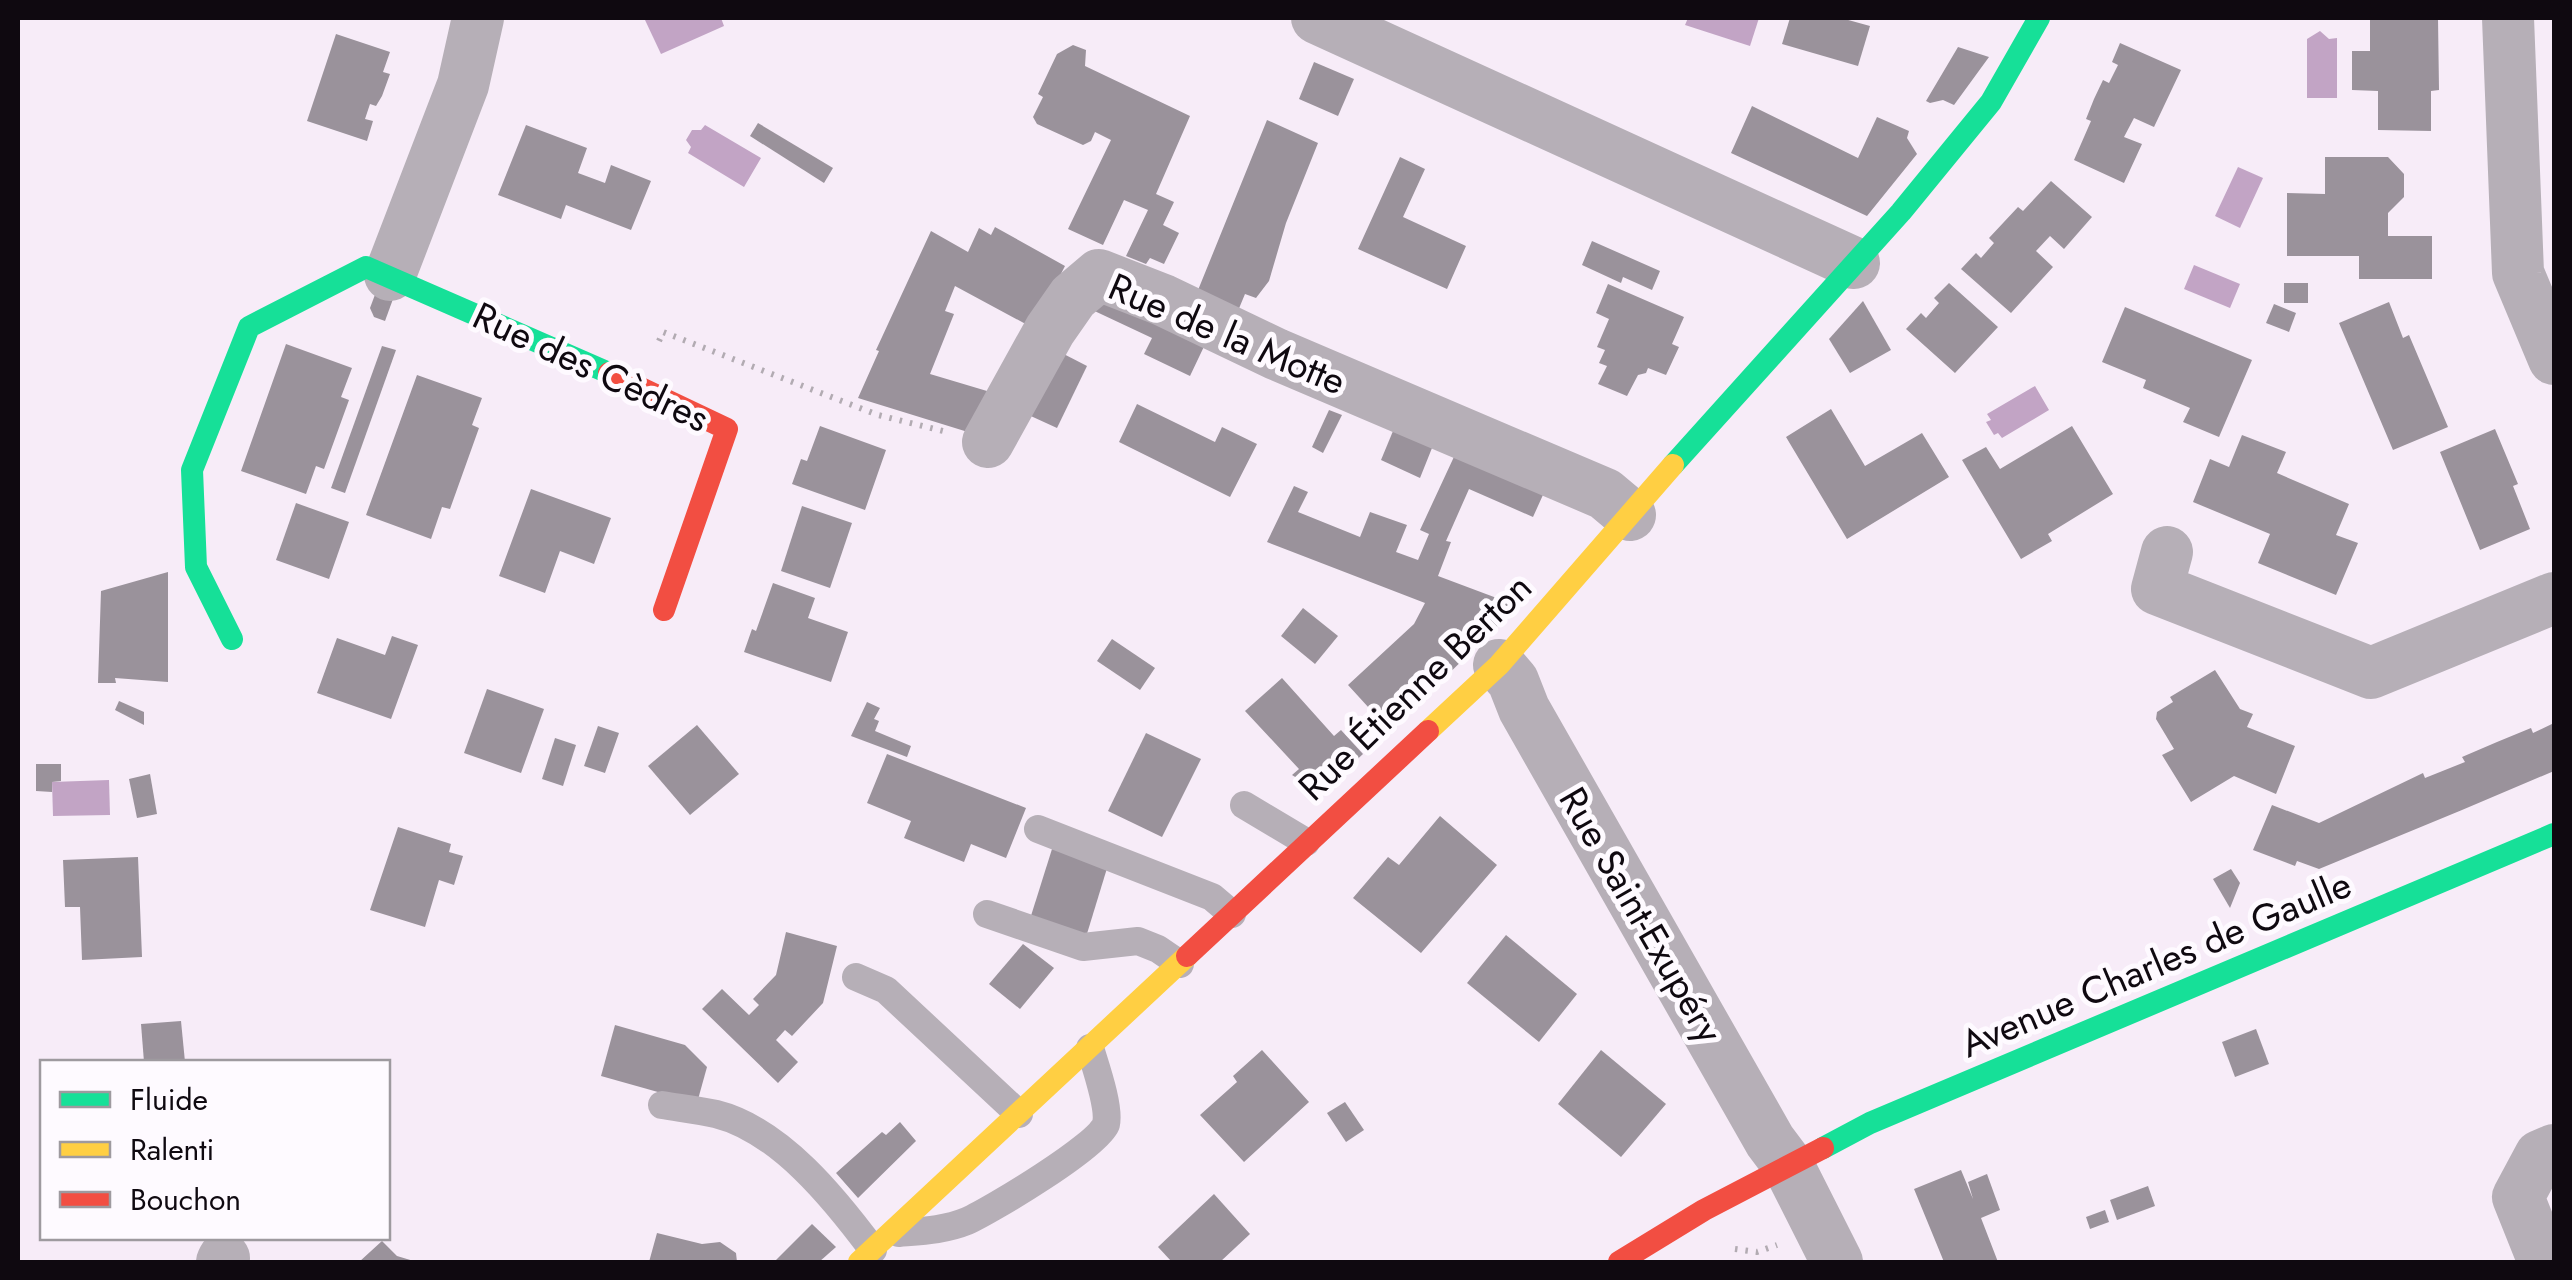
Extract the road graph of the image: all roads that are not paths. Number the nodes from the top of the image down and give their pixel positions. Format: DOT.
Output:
graph roads {
  1 [pos="478,18"];
  2 [pos="1317,18"];
  3 [pos="2039,18"];
  4 [pos="2508,18"];
  5 [pos="1854,262"];
  6 [pos="390,276"];
  7 [pos="2554,358"];
  8 [pos="988,442"];
  9 [pos="1630,515"];
  10 [pos="2167,552"];
  11 [pos="2554,598"];
  12 [pos="664,610"];
  13 [pos="232,640"];
  14 [pos="1498,666"];
  15 [pos="1244,805"];
  16 [pos="1038,829"];
  17 [pos="2554,834"];
  18 [pos="1306,842"];
  19 [pos="986,914"];
  20 [pos="1232,914"];
  21 [pos="1180,964"];
  22 [pos="856,977"];
  23 [pos="1090,1048"];
  24 [pos="662,1105"];
  25 [pos="1020,1114"];
  26 [pos="2554,1150"];
  27 [pos="1788,1164"];
  28 [pos="874,1249"];
  29 [pos="1619,1262"];
  30 [pos="1836,1262"];
  31 [pos="2544,1262"];
  1 -- 6 [label="street"];
  2 -- 5 [label="street"];
  3 -- 5 [label="street, Rue Étienne Berton"];
  4 -- 7 [label="street"];
  5 -- 9 [label="street, Rue Étienne Berton"];
  6 -- 12 [label="street, Rue des Cèdres"];
  6 -- 13 [label="street, Rue des Cèdres"];
  8 -- 9 [label="street, Rue de la Motte"];
  9 -- 14 [label="street, Rue Étienne Berton"];
  10 -- 11 [label="street"];
  14 -- 18 [label="street, Rue Étienne Berton"];
  14 -- 27 [label="street, Rue Saint-Exupéry"];
  15 -- 18 [label="lane"];
  16 -- 20 [label="lane"];
  17 -- 27 [label="street, Avenue Charles de Gaulle"];
  18 -- 20 [label="street, Rue Étienne Berton"];
  19 -- 21 [label="lane"];
  20 -- 21 [label="street, Rue Étienne Berton"];
  21 -- 23 [label="street, Rue Étienne Berton"];
  22 -- 25 [label="lane"];
  23 -- 25 [label="street, Rue Étienne Berton"];
  23 -- 28 [label="lane"];
  24 -- 28 [label="lane"];
  25 -- 28 [label="street, Rue Étienne Berton"];
  26 -- 31 [label="street"];
  27 -- 29 [label="street, Avenue Charles de Gaulle"];
  27 -- 30 [label="street, Rue Saint-Exupéry"];
}
